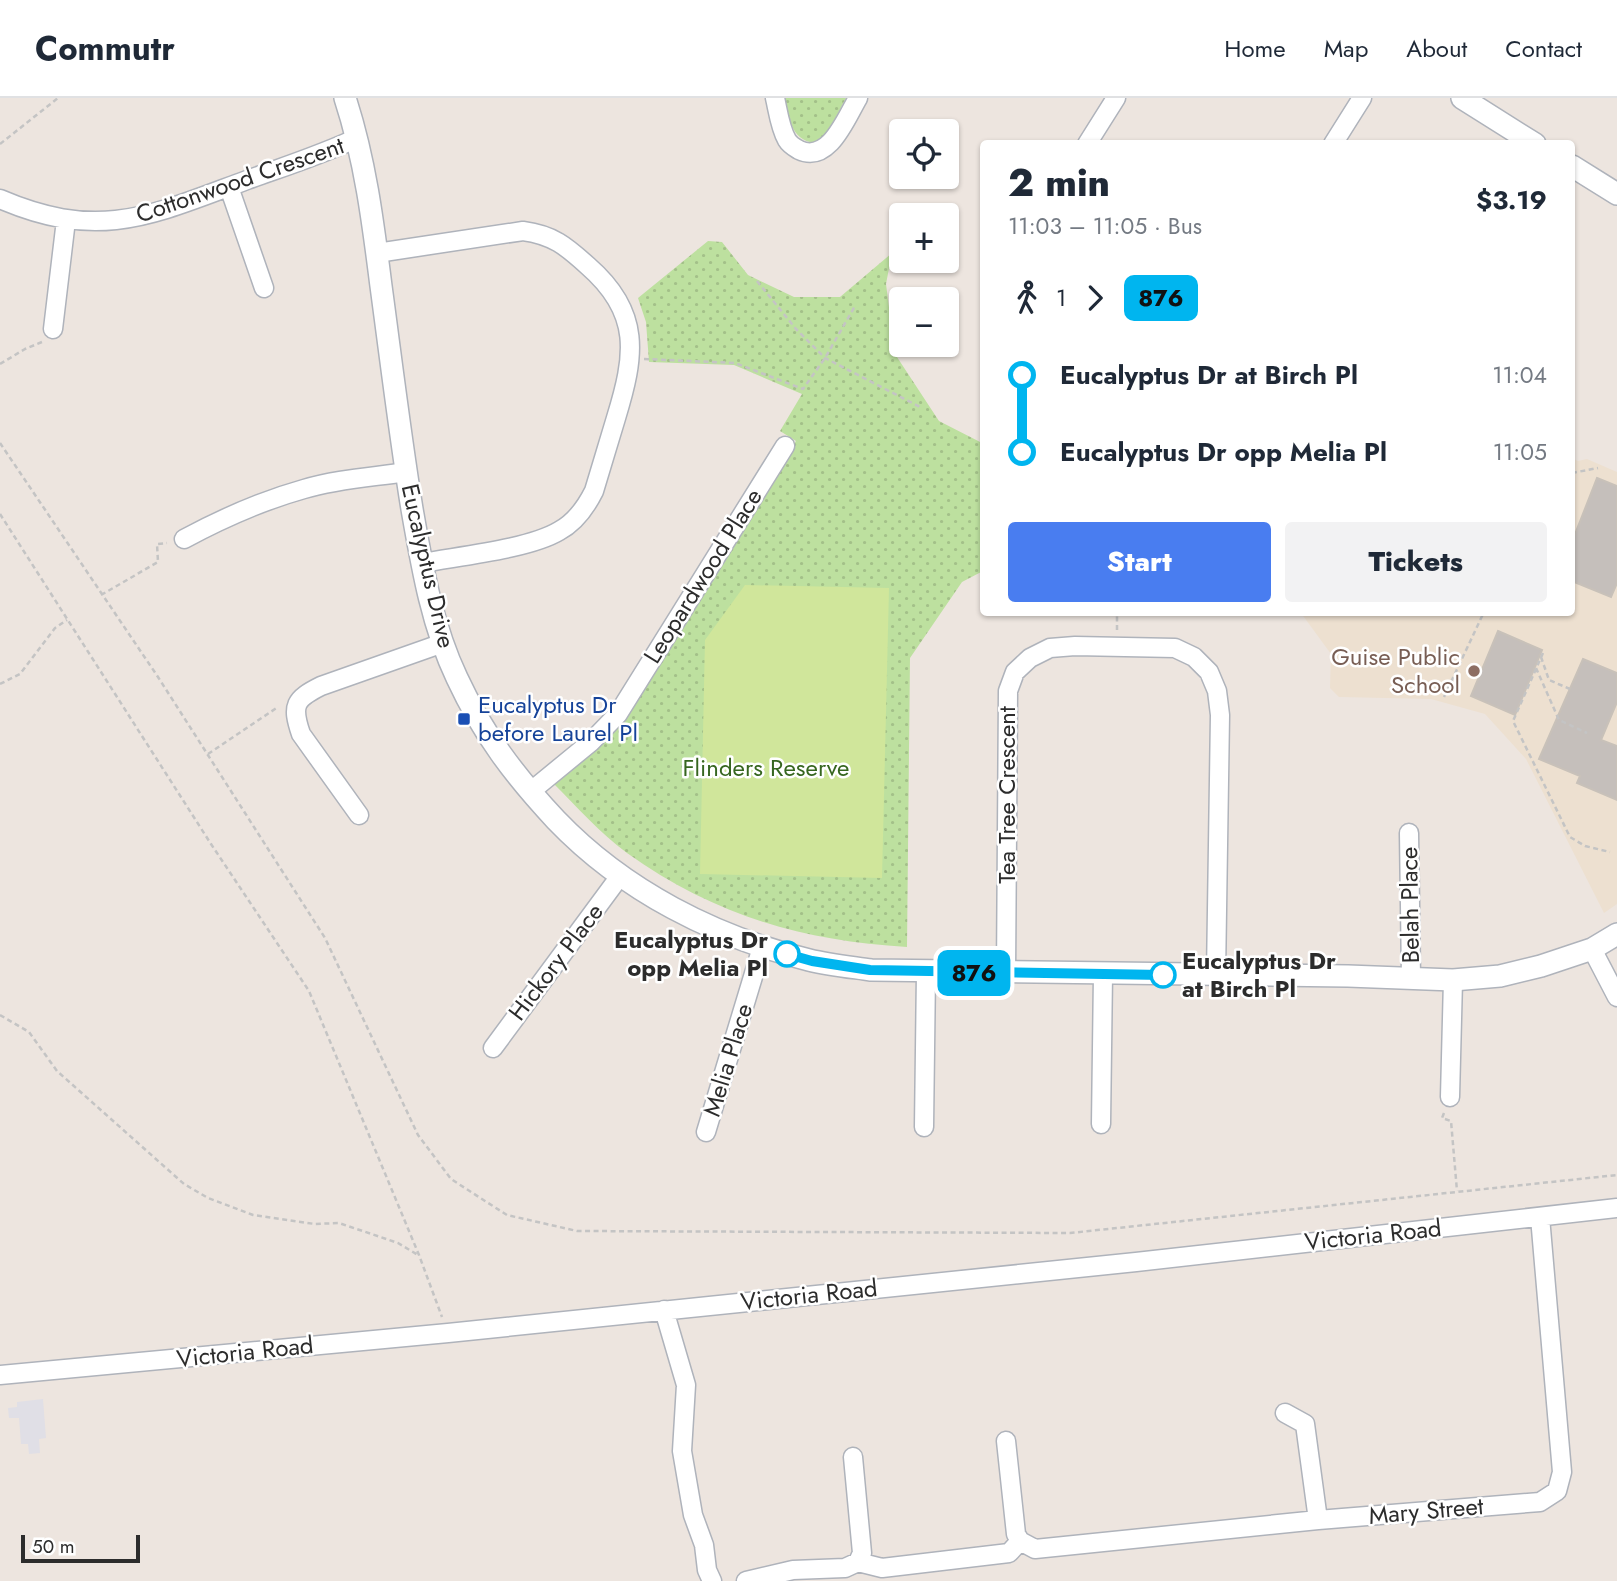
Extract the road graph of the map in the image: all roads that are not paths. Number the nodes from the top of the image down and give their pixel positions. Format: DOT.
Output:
graph roads {
  1 [pos="345,98"];
  2 [pos="775,98"];
  3 [pos="858,98"];
  4 [pos="1116,98"];
  5 [pos="1362,98"];
  6 [pos="1462,98"];
  7 [pos="357,138"];
  8 [pos="1090,140"];
  9 [pos="1336,140"];
  10 [pos="1528,140"];
  11 [pos="1575,168"];
  12 [pos="229,187"];
  13 [pos="1617,194"];
  14 [pos="0,199"];
  15 [pos="66,220"];
  16 [pos="377,253"];
  17 [pos="264,288"];
  18 [pos="53,329"];
  19 [pos="785,446"];
  20 [pos="406,472"];
  21 [pos="184,539"];
  22 [pos="422,563"];
  23 [pos="443,643"];
  24 [pos="530,792"];
  25 [pos="359,815"];
  26 [pos="1409,833"];
  27 [pos="620,876"];
  28 [pos="1617,934"];
  29 [pos="762,947"];
  30 [pos="1592,949"];
  31 [pos="926,972"];
  32 [pos="1006,973"];
  33 [pos="1103,974"];
  34 [pos="1216,975"];
  35 [pos="1411,978"];
  36 [pos="1453,980"];
  37 [pos="1617,996"];
  38 [pos="492,1048"];
  39 [pos="1450,1097"];
  40 [pos="1101,1124"];
  41 [pos="924,1127"];
  42 [pos="706,1132"];
  43 [pos="1617,1208"];
  44 [pos="1540,1217"];
  45 [pos="664,1310"];
  46 [pos="0,1375"];
  47 [pos="1285,1413"];
  48 [pos="1006,1441"];
  49 [pos="853,1457"];
  50 [pos="1318,1520"];
  51 [pos="1018,1538"];
  52 [pos="858,1562"];
  53 [pos="712,1581"];
  54 [pos="746,1581"];
  1 -- 7 [label="street, Eucalyptus Drive"];
  2 -- 3 [label="street"];
  4 -- 8 [label="street"];
  5 -- 9 [label="street"];
  6 -- 10 [label="street"];
  7 -- 12 [label="street, Cottonwood Crescent"];
  7 -- 16 [label="street, Eucalyptus Drive"];
  11 -- 13 [label="street"];
  12 -- 15 [label="street, Cottonwood Crescent"];
  12 -- 17 [label="street"];
  14 -- 15 [label="street, Cottonwood Crescent"];
  15 -- 18 [label="street"];
  16 -- 20 [label="street, Eucalyptus Drive"];
  16 -- 22 [label="street"];
  19 -- 24 [label="street, Leopardwood Place"];
  20 -- 21 [label="street"];
  20 -- 22 [label="street, Eucalyptus Drive"];
  22 -- 23 [label="street, Eucalyptus Drive"];
  23 -- 24 [label="street, Eucalyptus Drive"];
  23 -- 25 [label="street"];
  24 -- 27 [label="street, Eucalyptus Drive"];
  26 -- 35 [label="street, Belah Place"];
  27 -- 29 [label="street, Eucalyptus Drive"];
  27 -- 38 [label="street, Hickory Place"];
  28 -- 30 [label="street, Eucalyptus Drive"];
  29 -- 31 [label="street, Eucalyptus Drive"];
  29 -- 42 [label="street, Melia Place"];
  30 -- 36 [label="street, Eucalyptus Drive"];
  30 -- 37 [label="street"];
  31 -- 32 [label="street, Eucalyptus Drive"];
  31 -- 41 [label="street"];
  32 -- 33 [label="street, Eucalyptus Drive"];
  32 -- 34 [label="street, Tea Tree Crescent"];
  33 -- 34 [label="street, Eucalyptus Drive"];
  33 -- 40 [label="street"];
  34 -- 35 [label="street, Eucalyptus Drive"];
  35 -- 36 [label="street, Eucalyptus Drive"];
  36 -- 39 [label="street"];
  43 -- 44 [label="street, Victoria Road"];
  44 -- 45 [label="street, Victoria Road"];
  44 -- 50 [label="street, Mary Street"];
  45 -- 46 [label="street, Victoria Road"];
  45 -- 53 [label="street"];
  47 -- 50 [label="street"];
  48 -- 51 [label="street"];
  49 -- 52 [label="street"];
  50 -- 51 [label="street, Mary Street"];
  51 -- 52 [label="street"];
  52 -- 54 [label="street"];
}
